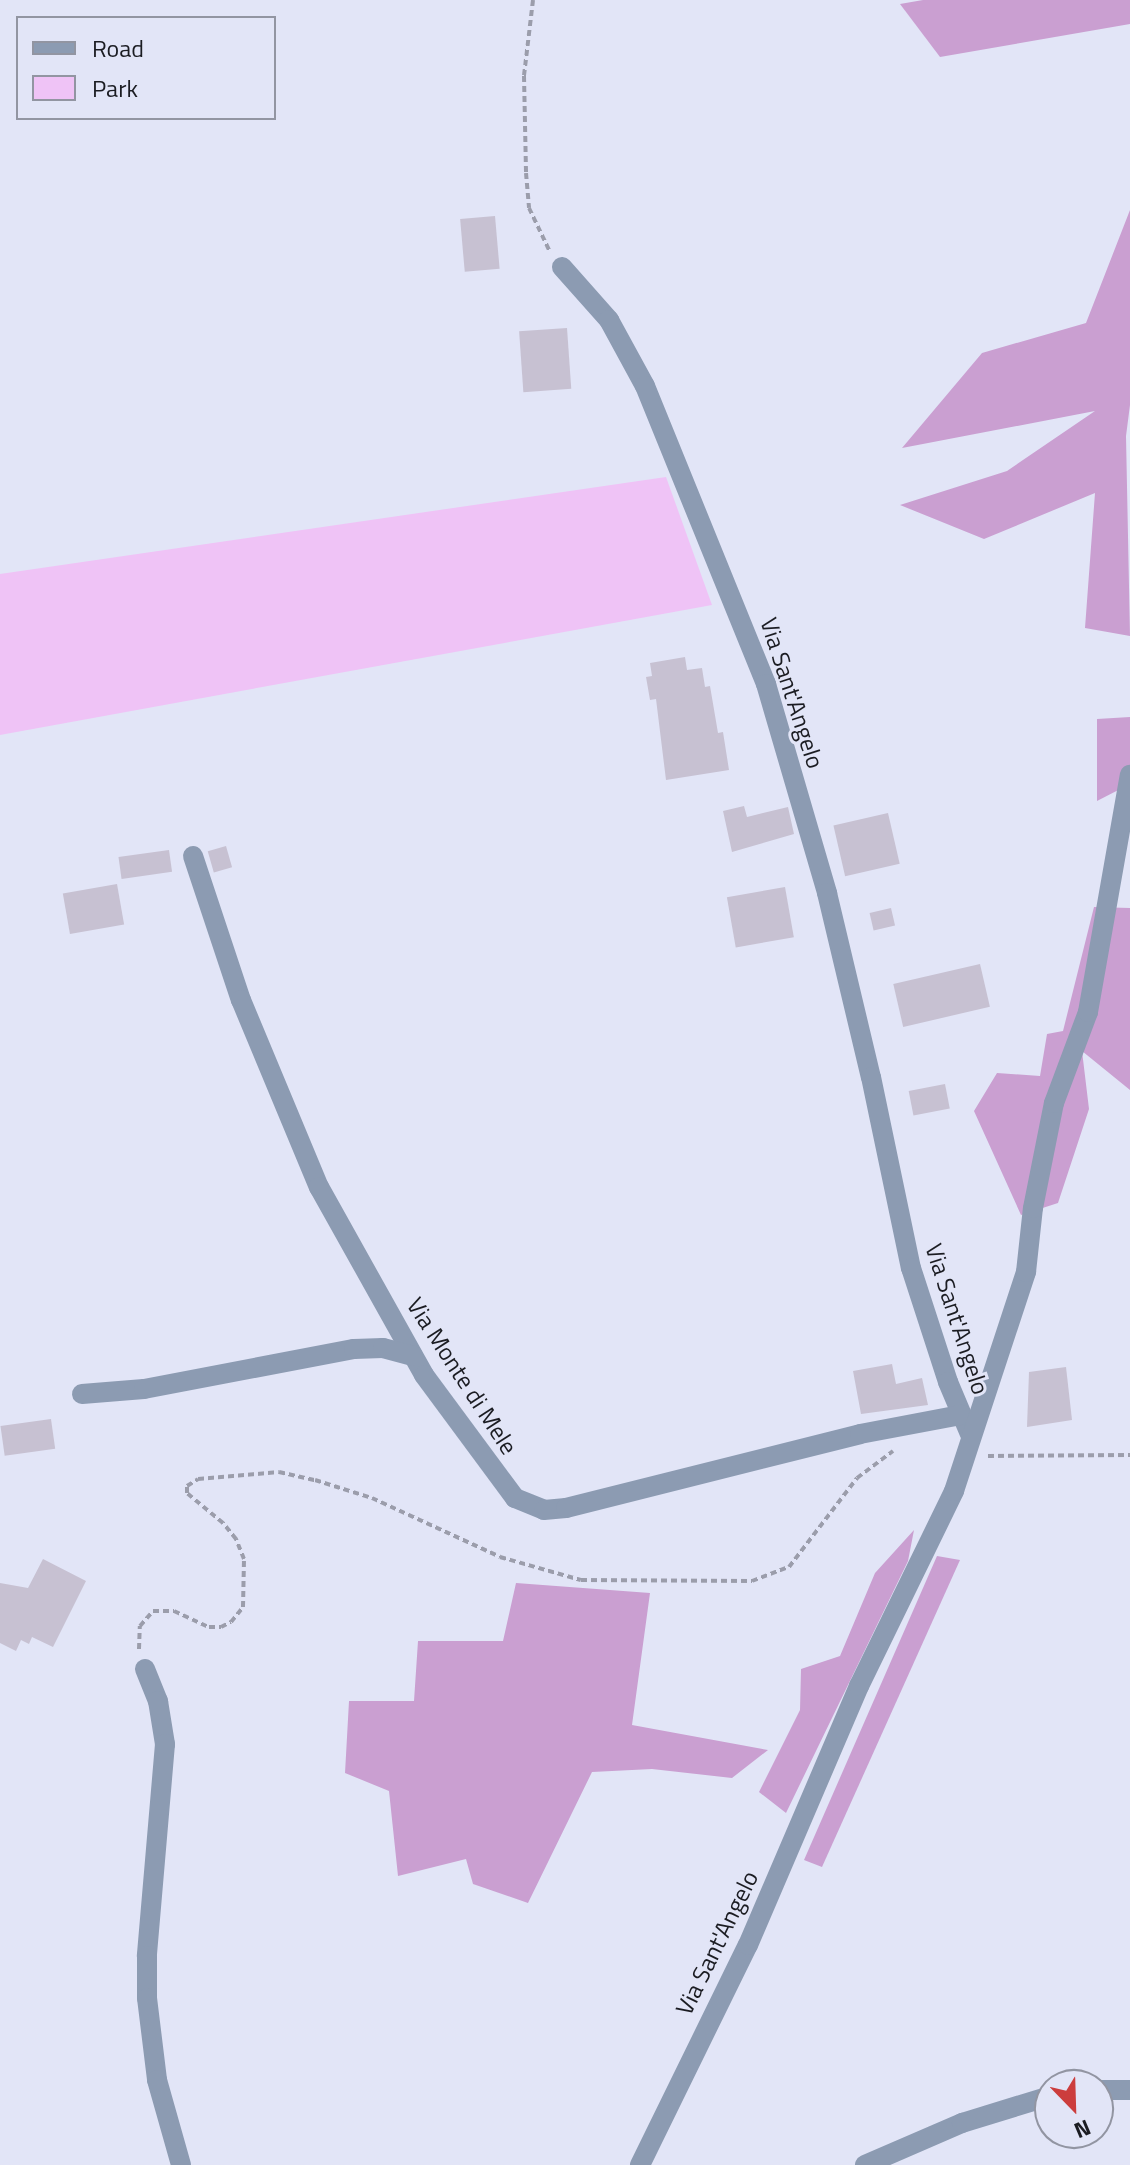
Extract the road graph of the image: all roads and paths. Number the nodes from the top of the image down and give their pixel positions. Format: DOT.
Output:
graph roads {
  1 [pos="533,0"];
  2 [pos="562,267"];
  3 [pos="1130,775"];
  4 [pos="193,856"];
  5 [pos="413,1356"];
  6 [pos="82,1394"];
  7 [pos="966,1425"];
  8 [pos="903,1444"];
  9 [pos="1130,1455"];
  10 [pos="964,1456"];
  11 [pos="145,1669"];
  12 [pos="1034,2101"];
  13 [pos="181,2165"];
  14 [pos="640,2165"];
  15 [pos="865,2165"];
  1 -- 2 [label="path"];
  2 -- 7 [label="street, Via Sant'Angelo"];
  3 -- 7 [label="street, Via Sant'Angelo"];
  4 -- 5 [label="street, Via Monte di Mele"];
  5 -- 6 [label="street"];
  5 -- 7 [label="street, Via Monte di Mele"];
  7 -- 10 [label="street, Via Sant'Angelo"];
  8 -- 11 [label="path"];
  9 -- 10 [label="path"];
  10 -- 14 [label="street, Via Sant'Angelo"];
  11 -- 13 [label="street"];
  12 -- 15 [label="street"];
}
